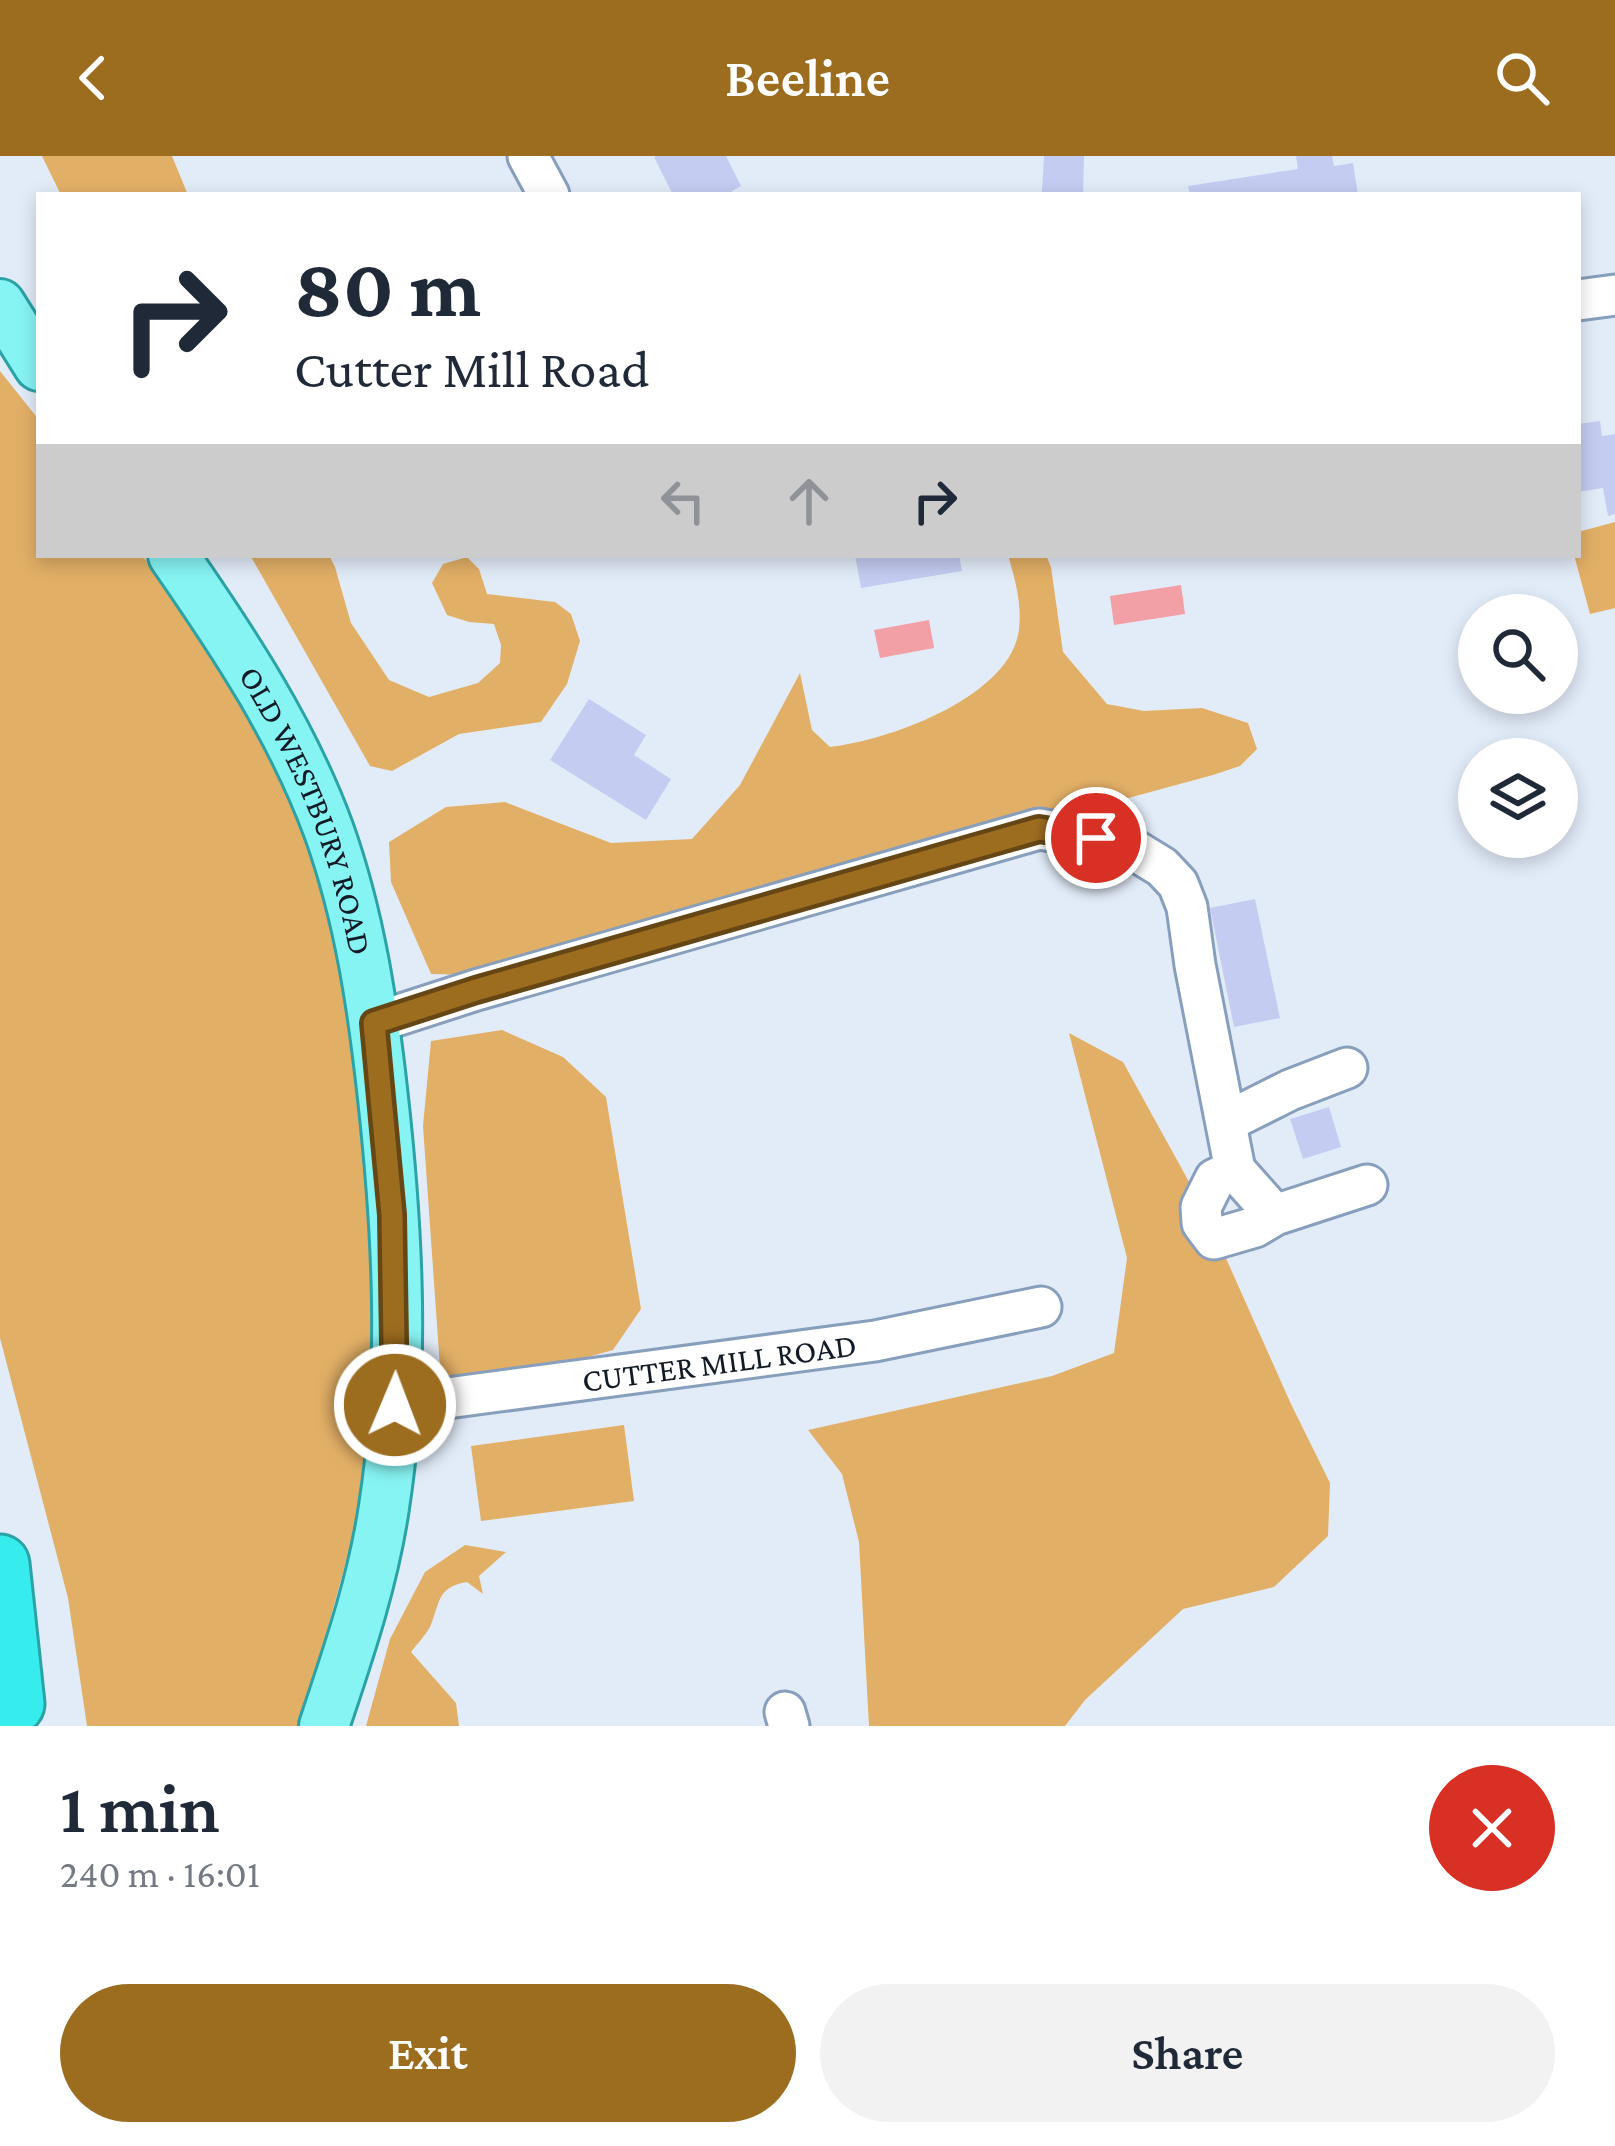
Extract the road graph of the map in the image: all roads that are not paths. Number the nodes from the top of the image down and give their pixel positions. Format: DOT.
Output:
graph roads {
  1 [pos="528,156"];
  2 [pos="547,192"];
  3 [pos="1615,295"];
  4 [pos="1581,300"];
  5 [pos="0,304"];
  6 [pos="36,360"];
  7 [pos="175,558"];
  8 [pos="374,1023"];
  9 [pos="1347,1068"];
  10 [pos="1228,1121"];
  11 [pos="1235,1170"];
  12 [pos="1367,1185"];
  13 [pos="1275,1215"];
  14 [pos="1040,1307"];
  15 [pos="395,1405"];
  16 [pos="0,1564"];
  17 [pos="0,1631"];
  18 [pos="16,1715"];
  19 [pos="324,1726"];
  1 -- 2 [label="street"];
  3 -- 4 [label="street"];
  5 -- 6 [label="main road"];
  7 -- 8 [label="main road, OLD WESTBURY ROAD"];
  8 -- 10 [label="street"];
  8 -- 15 [label="main road, OLD WESTBURY ROAD"];
  9 -- 10 [label="street"];
  10 -- 11 [label="street"];
  11 -- 13 [label="street"];
  11 -- 13 [label="street"];
  12 -- 13 [label="street"];
  14 -- 15 [label="street, CUTTER MILL ROAD"];
  15 -- 19 [label="main road, OLD WESTBURY ROAD"];
  16 -- 18 [label="highway"];
  17 -- 18 [label="highway"];
}
